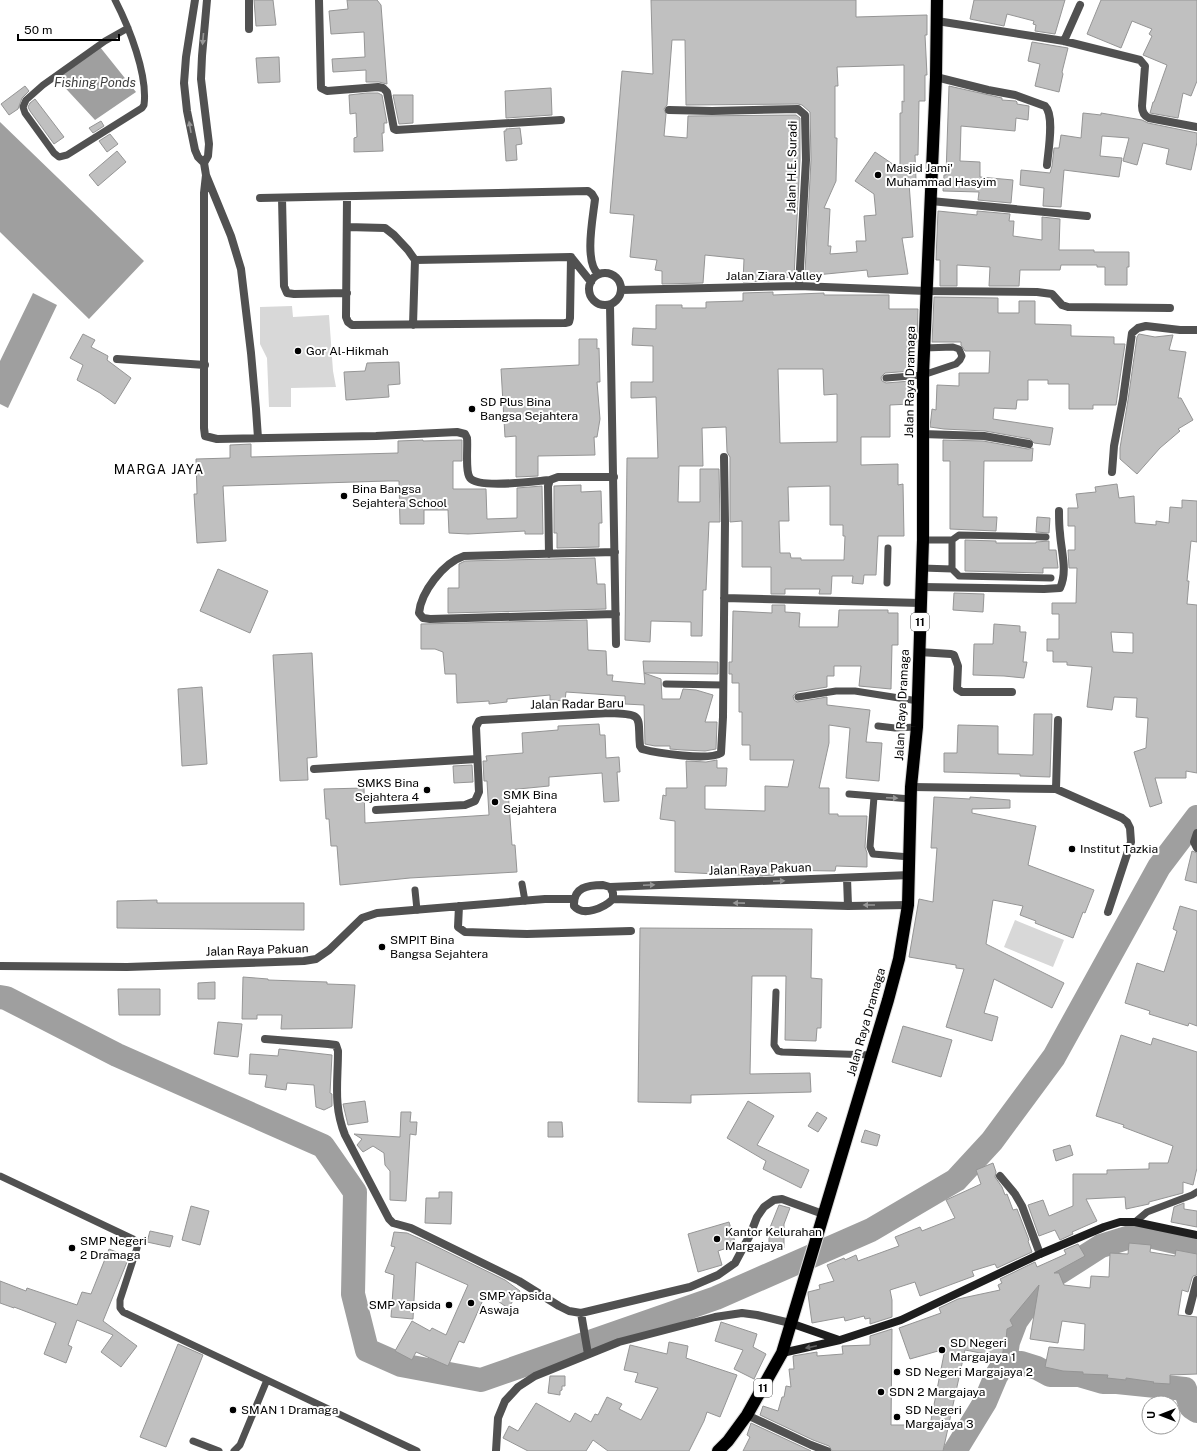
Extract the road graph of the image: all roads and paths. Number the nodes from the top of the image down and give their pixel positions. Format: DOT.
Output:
graph roads {
  1 [pos="115,0"];
  2 [pos="195,0"];
  3 [pos="207,0"];
  4 [pos="249,0"];
  5 [pos="319,0"];
  6 [pos="937,0"];
  7 [pos="1080,5"];
  8 [pos="937,21"];
  9 [pos="128,28"];
  10 [pos="249,29"];
  11 [pos="1064,41"];
  12 [pos="936,77"];
  13 [pos="669,110"];
  14 [pos="561,120"];
  15 [pos="1197,127"];
  16 [pos="204,163"];
  17 [pos="1047,165"];
  18 [pos="206,175"];
  19 [pos="347,197"];
  20 [pos="260,198"];
  21 [pos="282,198"];
  22 [pos="931,201"];
  23 [pos="1087,216"];
  24 [pos="347,227"];
  25 [pos="571,257"];
  26 [pos="414,260"];
  27 [pos="598,274"];
  28 [pos="590,282"];
  29 [pos="798,286"];
  30 [pos="621,290"];
  31 [pos="926,291"];
  32 [pos="347,293"];
  33 [pos="610,305"];
  34 [pos="1170,308"];
  35 [pos="413,325"];
  36 [pos="1197,330"];
  37 [pos="924,348"];
  38 [pos="117,359"];
  39 [pos="205,365"];
  40 [pos="923,375"];
  41 [pos="886,378"];
  42 [pos="922,434"];
  43 [pos="258,438"];
  44 [pos="1029,444"];
  45 [pos="724,457"];
  46 [pos="1112,472"];
  47 [pos="614,477"];
  48 [pos="550,480"];
  49 [pos="1059,511"];
  50 [pos="1046,537"];
  51 [pos="923,540"];
  52 [pos="952,540"];
  53 [pos="888,548"];
  54 [pos="615,552"];
  55 [pos="549,554"];
  56 [pos="922,568"];
  57 [pos="952,569"];
  58 [pos="1051,578"];
  59 [pos="887,583"];
  60 [pos="922,587"];
  61 [pos="724,598"];
  62 [pos="921,603"];
  63 [pos="616,614"];
  64 [pos="616,644"];
  65 [pos="919,652"];
  66 [pos="666,684"];
  67 [pos="723,685"];
  68 [pos="1012,692"];
  69 [pos="798,697"];
  70 [pos="918,701"];
  71 [pos="1058,720"];
  72 [pos="878,726"];
  73 [pos="917,727"];
  74 [pos="477,759"];
  75 [pos="314,769"];
  76 [pos="1056,789"];
  77 [pos="911,793"];
  78 [pos="849,794"];
  79 [pos="874,797"];
  80 [pos="376,810"];
  81 [pos="1197,833"];
  82 [pos="1197,848"];
  83 [pos="910,857"];
  84 [pos="910,875"];
  85 [pos="847,878"];
  86 [pos="522,884"];
  87 [pos="610,887"];
  88 [pos="415,890"];
  89 [pos="613,900"];
  90 [pos="525,901"];
  91 [pos="574,902"];
  92 [pos="908,905"];
  93 [pos="459,906"];
  94 [pos="848,906"];
  95 [pos="417,910"];
  96 [pos="1108,912"];
  97 [pos="631,931"];
  98 [pos="0,966"];
  99 [pos="776,992"];
  100 [pos="264,1039"];
  101 [pos="872,1055"];
  102 [pos="0,1176"];
  103 [pos="1000,1176"];
  104 [pos="1197,1192"];
  105 [pos="823,1214"];
  106 [pos="1135,1222"];
  107 [pos="1197,1235"];
  108 [pos="1040,1254"];
  109 [pos="1197,1280"];
  110 [pos="1189,1312"];
  111 [pos="582,1316"];
  112 [pos="792,1320"];
  113 [pos="840,1340"];
  114 [pos="587,1351"];
  115 [pos="782,1353"];
  116 [pos="267,1380"];
  117 [pos="747,1415"];
  118 [pos="193,1441"];
  119 [pos="219,1451"];
  120 [pos="234,1451"];
  121 [pos="417,1451"];
  122 [pos="496,1451"];
  123 [pos="718,1451"];
  124 [pos="827,1451"];
  1 -- 9 [label="lane"];
  16 -- 2 [label="street, one-way"];
  3 -- 16 [label="street, one-way"];
  4 -- 10 [label="street"];
  5 -- 14 [label="street"];
  6 -- 8 [label="highway, Jalan Raya Dramaga / 11"];
  7 -- 11 [label="street"];
  8 -- 11 [label="street"];
  8 -- 12 [label="highway, Jalan Raya Dramaga / 11"];
  9 -- 9 [label="lane"];
  11 -- 15 [label="street"];
  12 -- 17 [label="street"];
  12 -- 22 [label="highway, Jalan Raya Dramaga / 11"];
  13 -- 29 [label="street, Jalan H.E. Suradi"];
  16 -- 18 [label="street"];
  18 -- 39 [label="street"];
  18 -- 43 [label="street"];
  19 -- 21 [label="street"];
  19 -- 24 [label="street"];
  19 -- 27 [label="street"];
  20 -- 21 [label="street"];
  21 -- 32 [label="street"];
  22 -- 23 [label="street"];
  22 -- 31 [label="highway, Jalan Raya Dramaga / 11"];
  24 -- 26 [label="street"];
  24 -- 32 [label="street"];
  25 -- 26 [label="street"];
  25 -- 28 [label="street"];
  25 -- 35 [label="street"];
  26 -- 35 [label="street"];
  27 -- 28 [label="street"];
  27 -- 30 [label="street"];
  28 -- 33 [label="street"];
  29 -- 30 [label="street, Jalan Ziara Valley"];
  29 -- 31 [label="street, Jalan Ziara Valley"];
  30 -- 33 [label="street"];
  31 -- 34 [label="street, Jalan Ziara Valley"];
  31 -- 37 [label="highway, Jalan Raya Dramaga / 11"];
  32 -- 35 [label="street"];
  33 -- 47 [label="street"];
  36 -- 46 [label="street"];
  37 -- 40 [label="highway, Jalan Raya Dramaga / 11"];
  37 -- 40 [label="lane"];
  38 -- 39 [label="street"];
  39 -- 43 [label="street"];
  40 -- 41 [label="lane"];
  40 -- 42 [label="highway, Jalan Raya Dramaga / 11"];
  42 -- 44 [label="street"];
  42 -- 51 [label="highway, Jalan Raya Dramaga / 11"];
  43 -- 48 [label="street"];
  45 -- 61 [label="street, Jalan Radar Baru"];
  47 -- 48 [label="street"];
  47 -- 54 [label="street"];
  48 -- 55 [label="street"];
  49 -- 60 [label="street"];
  50 -- 52 [label="lane"];
  51 -- 52 [label="lane"];
  51 -- 56 [label="highway, Jalan Raya Dramaga / 11"];
  52 -- 57 [label="lane"];
  53 -- 59 [label="lane"];
  54 -- 55 [label="street"];
  54 -- 63 [label="street"];
  55 -- 63 [label="street"];
  56 -- 57 [label="lane"];
  56 -- 60 [label="highway, Jalan Raya Dramaga / 11"];
  57 -- 58 [label="lane"];
  60 -- 62 [label="highway, Jalan Raya Dramaga / 11"];
  61 -- 62 [label="street"];
  61 -- 67 [label="street, Jalan Radar Baru"];
  62 -- 65 [label="highway, Jalan Raya Dramaga / 11"];
  63 -- 64 [label="street"];
  65 -- 68 [label="street"];
  65 -- 70 [label="highway, Jalan Raya Dramaga / 11"];
  66 -- 67 [label="lane"];
  67 -- 74 [label="street, Jalan Radar Baru"];
  69 -- 70 [label="lane"];
  70 -- 73 [label="highway, Jalan Raya Dramaga / 11"];
  71 -- 76 [label="street"];
  72 -- 73 [label="lane"];
  73 -- 77 [label="highway, Jalan Raya Dramaga / 11"];
  74 -- 75 [label="street"];
  74 -- 80 [label="street, Jalan Radar Baru"];
  76 -- 77 [label="street"];
  76 -- 96 [label="street"];
  79 -- 77 [label="lane, one-way"];
  77 -- 83 [label="highway, Jalan Raya Dramaga / 11"];
  78 -- 79 [label="lane"];
  79 -- 83 [label="lane"];
  81 -- 82 [label="street"];
  83 -- 84 [label="highway, Jalan Raya Dramaga / 11"];
  84 -- 85 [label="street, Jalan Raya Pakuan"];
  84 -- 92 [label="highway, Jalan Raya Dramaga / 11"];
  87 -- 85 [label="street, Jalan Raya Pakuan, one-way"];
  85 -- 94 [label="street"];
  86 -- 90 [label="lane"];
  87 -- 89 [label="street"];
  87 -- 91 [label="street, Jalan Raya Pakuan"];
  88 -- 95 [label="lane"];
  89 -- 91 [label="street, Jalan Raya Pakuan"];
  94 -- 89 [label="street, one-way"];
  90 -- 91 [label="street, Jalan Raya Pakuan"];
  90 -- 93 [label="street, Jalan Raya Pakuan"];
  92 -- 94 [label="street, one-way"];
  92 -- 101 [label="highway, Jalan Raya Dramaga / 11"];
  93 -- 95 [label="street, Jalan Raya Pakuan"];
  93 -- 97 [label="street"];
  95 -- 98 [label="street, Jalan Raya Pakuan"];
  99 -- 101 [label="lane"];
  100 -- 111 [label="street"];
  101 -- 105 [label="highway, Jalan Raya Dramaga / 11"];
  102 -- 116 [label="lane"];
  103 -- 108 [label="street"];
  104 -- 106 [label="lane"];
  105 -- 111 [label="street"];
  105 -- 112 [label="highway, Jalan Raya Dramaga / 11"];
  106 -- 107 [label="street"];
  106 -- 108 [label="street"];
  108 -- 113 [label="street"];
  109 -- 110 [label="street"];
  111 -- 114 [label="street"];
  112 -- 113 [label="street"];
  112 -- 114 [label="street"];
  112 -- 115 [label="highway, 11"];
  113 -- 115 [label="street, one-way"];
  114 -- 122 [label="street"];
  115 -- 117 [label="highway, 11"];
  116 -- 120 [label="lane"];
  116 -- 121 [label="lane"];
  117 -- 123 [label="highway, 11"];
  117 -- 124 [label="street"];
  118 -- 119 [label="lane"];
}
